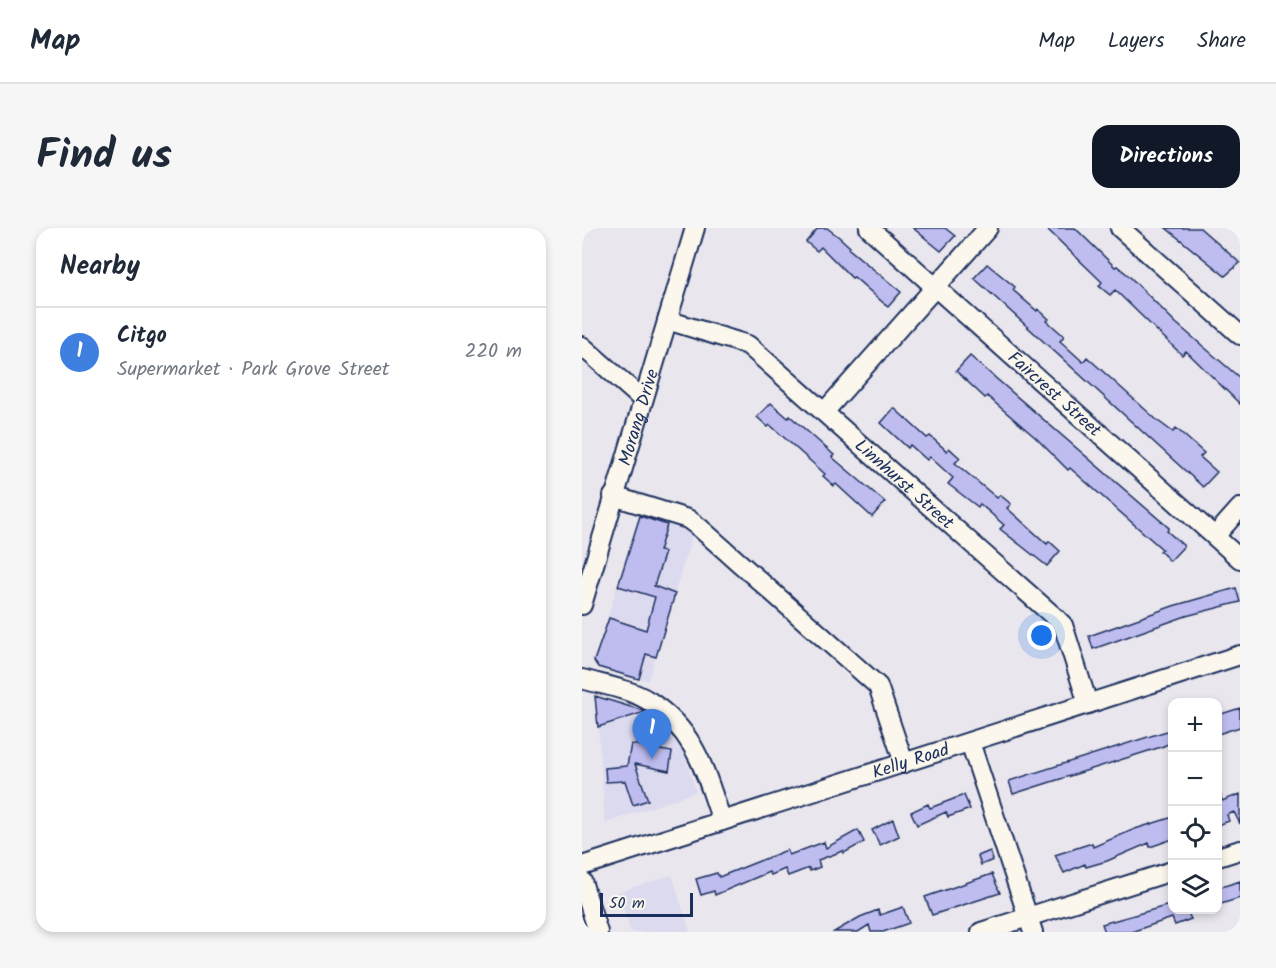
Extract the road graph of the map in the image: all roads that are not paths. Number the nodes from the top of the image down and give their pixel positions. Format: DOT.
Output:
graph roads {
  1 [pos="869,228"];
  2 [pos="988,228"];
  3 [pos="1120,228"];
  4 [pos="690,231"];
  5 [pos="936,286"];
  6 [pos="667,320"];
  7 [pos="1240,335"];
  8 [pos="582,346"];
  9 [pos="642,399"];
  10 [pos="825,411"];
  11 [pos="613,496"];
  12 [pos="1240,508"];
  13 [pos="1216,535"];
  14 [pos="1240,559"];
  15 [pos="587,562"];
  16 [pos="582,605"];
  17 [pos="1240,655"];
  18 [pos="582,679"];
  19 [pos="1088,704"];
  20 [pos="970,742"];
  21 [pos="904,763"];
  22 [pos="722,821"];
  23 [pos="1240,849"];
  24 [pos="1222,856"];
  25 [pos="582,866"];
  26 [pos="1168,873"];
  27 [pos="582,881"];
  28 [pos="1030,925"];
  29 [pos="598,932"];
  30 [pos="981,932"];
  1 -- 5 [label="street, Faircrest Street"];
  2 -- 5 [label="street"];
  3 -- 7 [label="street"];
  4 -- 6 [label="street, Morang Drive"];
  5 -- 10 [label="street"];
  5 -- 13 [label="street, Faircrest Street"];
  6 -- 9 [label="street, Morang Drive"];
  6 -- 10 [label="street, Linnhurst Street"];
  8 -- 9 [label="street"];
  9 -- 11 [label="street, Morang Drive"];
  10 -- 19 [label="street, Linnhurst Street"];
  11 -- 15 [label="street, Morang Drive"];
  11 -- 21 [label="street"];
  12 -- 13 [label="street"];
  13 -- 14 [label="street, Faircrest Street"];
  15 -- 16 [label="street, Morang Drive"];
  17 -- 19 [label="street, Kelly Road"];
  18 -- 22 [label="street"];
  19 -- 20 [label="street, Kelly Road"];
  20 -- 21 [label="street, Kelly Road"];
  20 -- 28 [label="street"];
  21 -- 22 [label="street, Kelly Road"];
  22 -- 25 [label="street, Kelly Road"];
  23 -- 24 [label="street"];
  26 -- 28 [label="street"];
  27 -- 29 [label="street"];
  28 -- 30 [label="street"];
}
